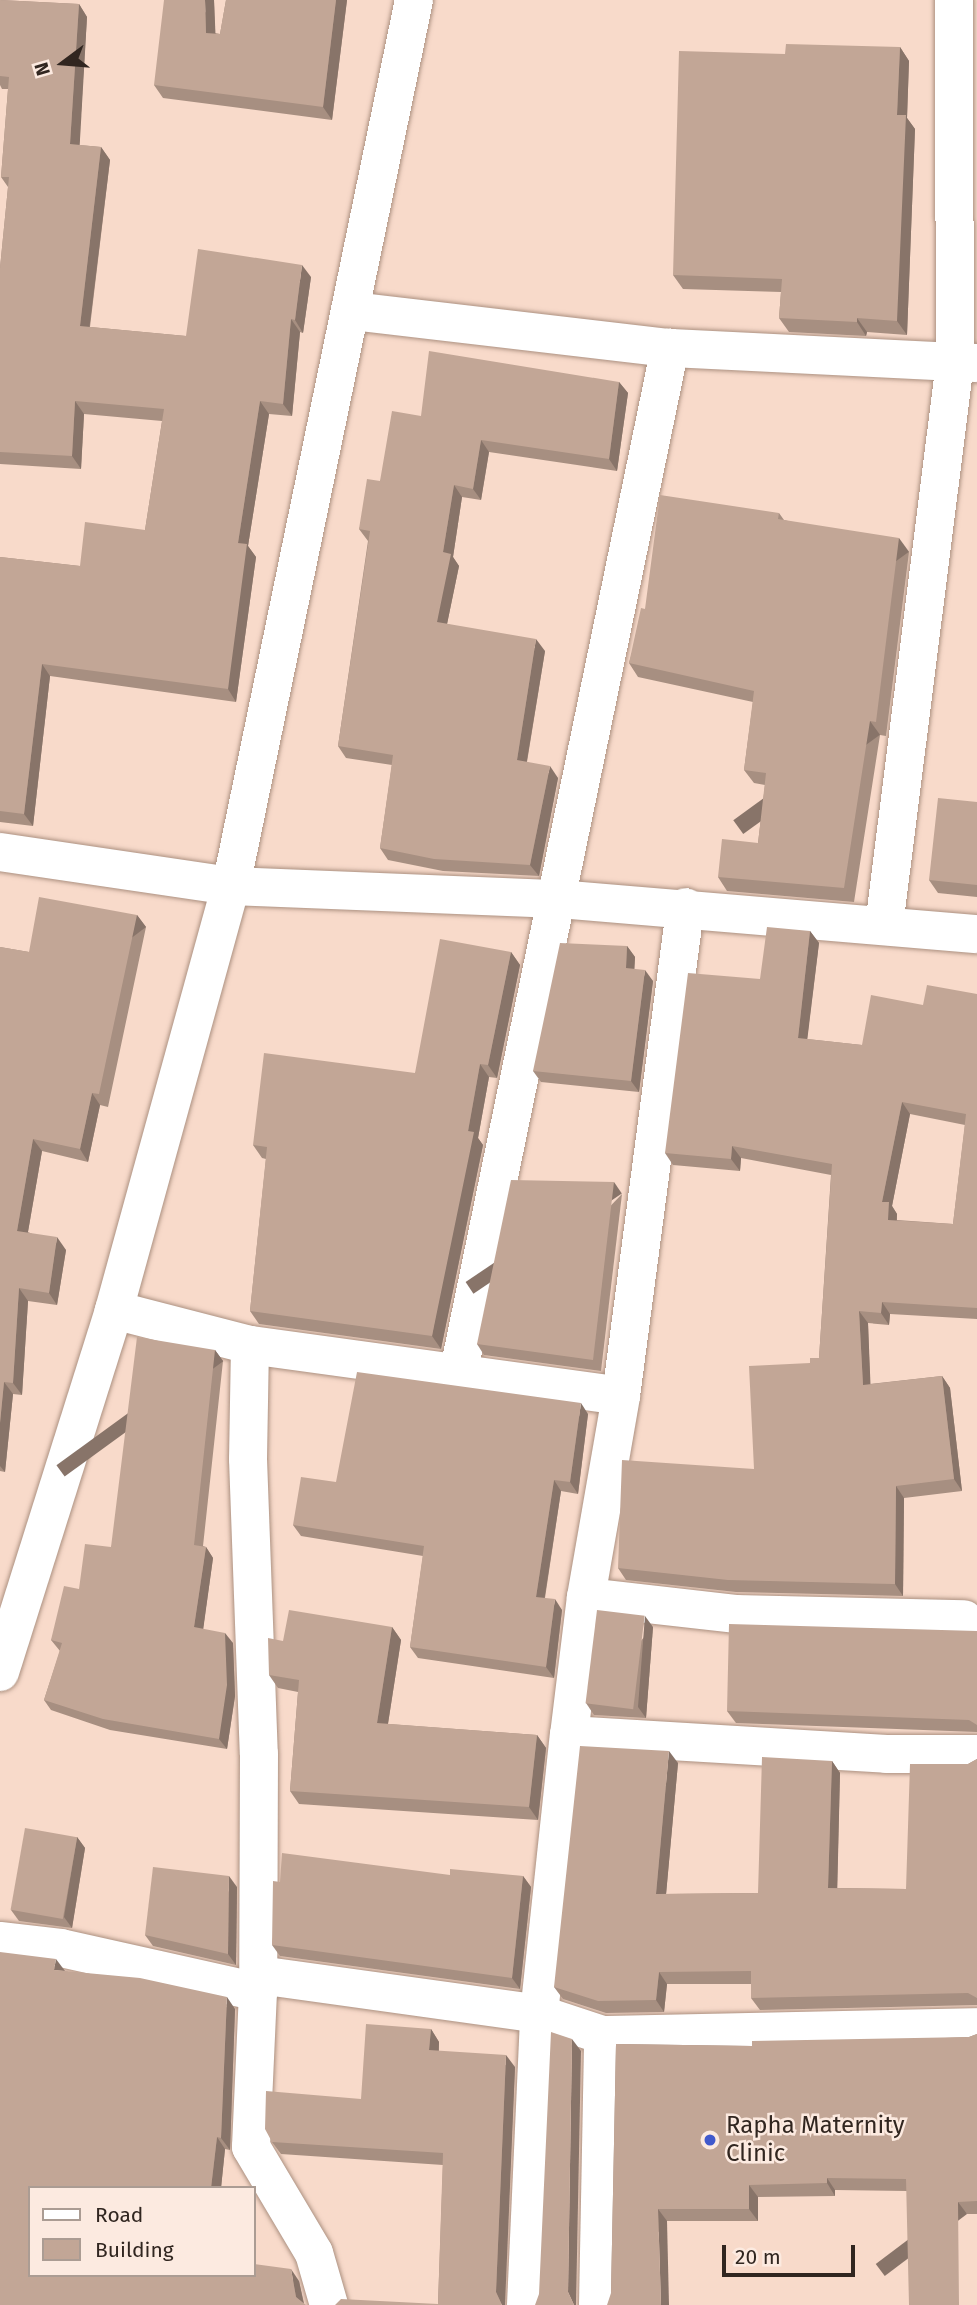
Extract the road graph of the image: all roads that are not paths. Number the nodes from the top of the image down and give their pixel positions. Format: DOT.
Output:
graph roads {
  1 [pos="414,0"];
  2 [pos="954,0"];
  3 [pos="353,311"];
  4 [pos="670,348"];
  5 [pos="966,363"];
  6 [pos="0,852"];
  7 [pos="231,886"];
  8 [pos="558,899"];
  9 [pos="685,907"];
  10 [pos="884,926"];
  11 [pos="977,934"];
  12 [pos="114,1310"];
  13 [pos="250,1345"];
  14 [pos="458,1375"];
  15 [pos="621,1396"];
  16 [pos="586,1597"];
  17 [pos="964,1619"];
  18 [pos="0,1671"];
  19 [pos="569,1735"];
  20 [pos="977,1754"];
  21 [pos="0,1941"];
  22 [pos="258,1983"];
  23 [pos="539,2014"];
  24 [pos="977,2027"];
  25 [pos="603,2035"];
  26 [pos="329,2305"];
  27 [pos="526,2305"];
  28 [pos="598,2305"];
  1 -- 3 [label="street"];
  2 -- 5 [label="street"];
  3 -- 4 [label="street"];
  3 -- 7 [label="street"];
  4 -- 5 [label="street"];
  4 -- 8 [label="street"];
  5 -- 10 [label="street"];
  6 -- 7 [label="street"];
  7 -- 8 [label="street"];
  7 -- 12 [label="street"];
  8 -- 9 [label="street"];
  8 -- 14 [label="street"];
  9 -- 10 [label="street"];
  9 -- 15 [label="street"];
  10 -- 11 [label="street"];
  12 -- 13 [label="street"];
  12 -- 18 [label="street"];
  13 -- 14 [label="street"];
  13 -- 22 [label="street"];
  14 -- 15 [label="street"];
  15 -- 16 [label="street"];
  16 -- 17 [label="street"];
  16 -- 19 [label="street"];
  19 -- 20 [label="street"];
  19 -- 23 [label="street"];
  21 -- 22 [label="street"];
  22 -- 23 [label="street"];
  22 -- 26 [label="street"];
  23 -- 25 [label="street"];
  23 -- 27 [label="street"];
  24 -- 25 [label="street"];
  25 -- 28 [label="street"];
}
